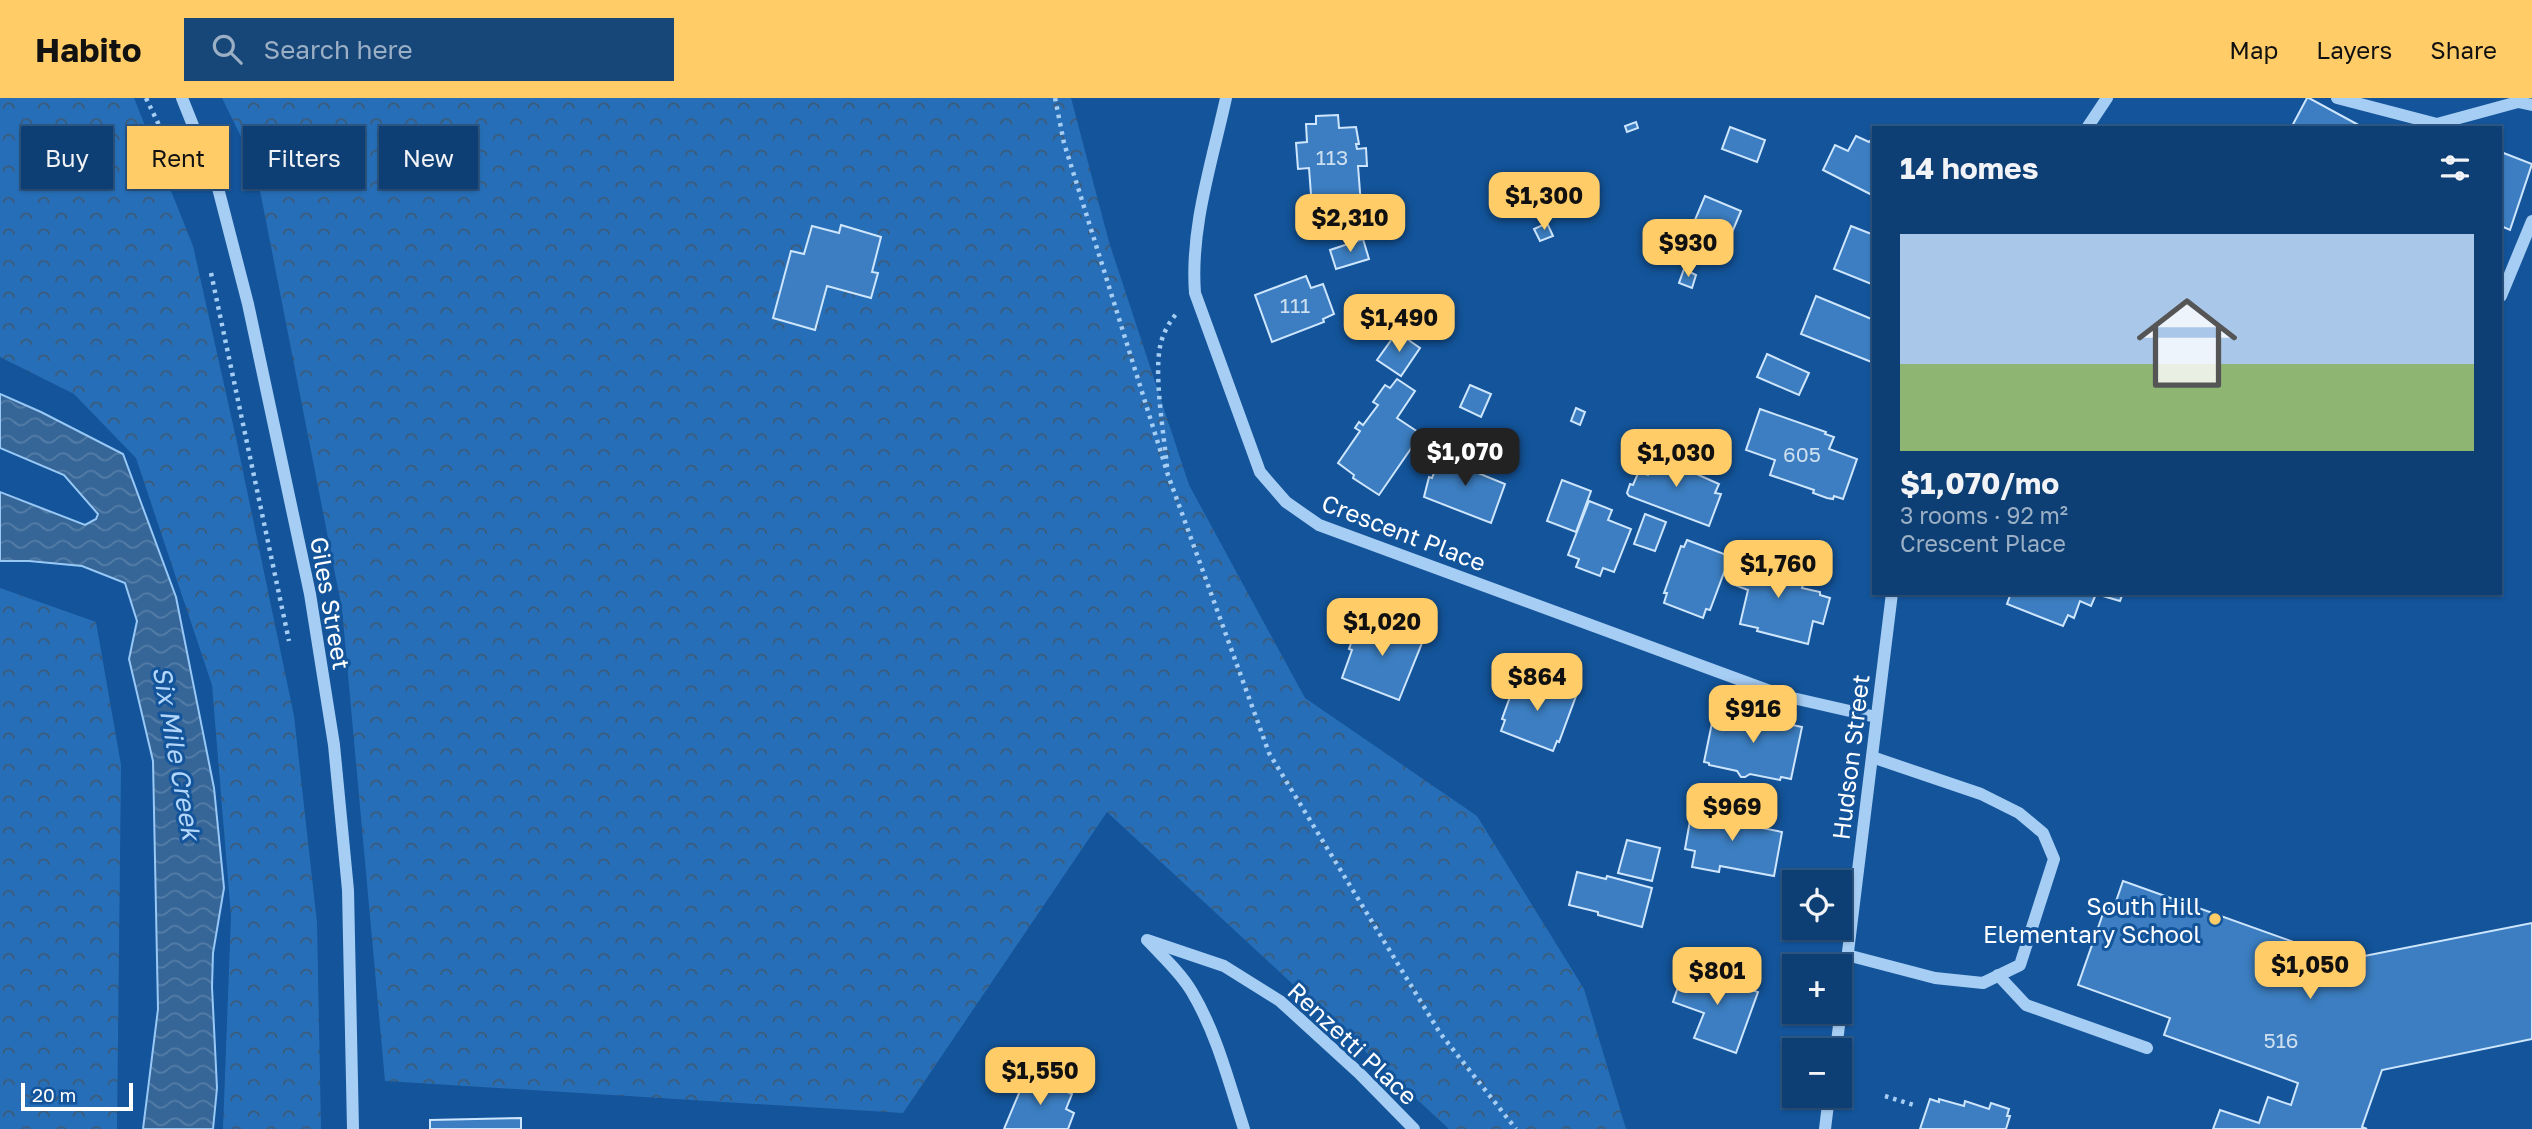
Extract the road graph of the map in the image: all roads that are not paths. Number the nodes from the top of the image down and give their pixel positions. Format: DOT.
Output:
graph roads {
  1 [pos="182,98"];
  2 [pos="1226,98"];
  3 [pos="2107,98"];
  4 [pos="2337,98"];
  5 [pos="2532,105"];
  6 [pos="2088,126"];
  7 [pos="2436,126"];
  8 [pos="2532,221"];
  9 [pos="2502,294"];
  10 [pos="1892,595"];
  11 [pos="1876,717"];
  12 [pos="1872,757"];
  13 [pos="1847,954"];
  14 [pos="1852,957"];
  15 [pos="1998,975"];
  16 [pos="2147,1048"];
  17 [pos="1828,1108"];
  18 [pos="353,1129"];
  19 [pos="1244,1129"];
  20 [pos="1414,1129"];
  21 [pos="1825,1129"];
  1 -- 18 [label="street, Giles Street"];
  2 -- 11 [label="street, Crescent Place"];
  3 -- 6 [label="street"];
  4 -- 7 [label="street"];
  5 -- 7 [label="street"];
  8 -- 9 [label="street"];
  10 -- 11 [label="street, Hudson Street"];
  11 -- 12 [label="street, Hudson Street"];
  12 -- 13 [label="street, Hudson Street"];
  12 -- 15 [label="street"];
  14 -- 15 [label="street"];
  15 -- 16 [label="street"];
  17 -- 21 [label="street"];
  19 -- 20 [label="street, Renzetti Place"];
}
